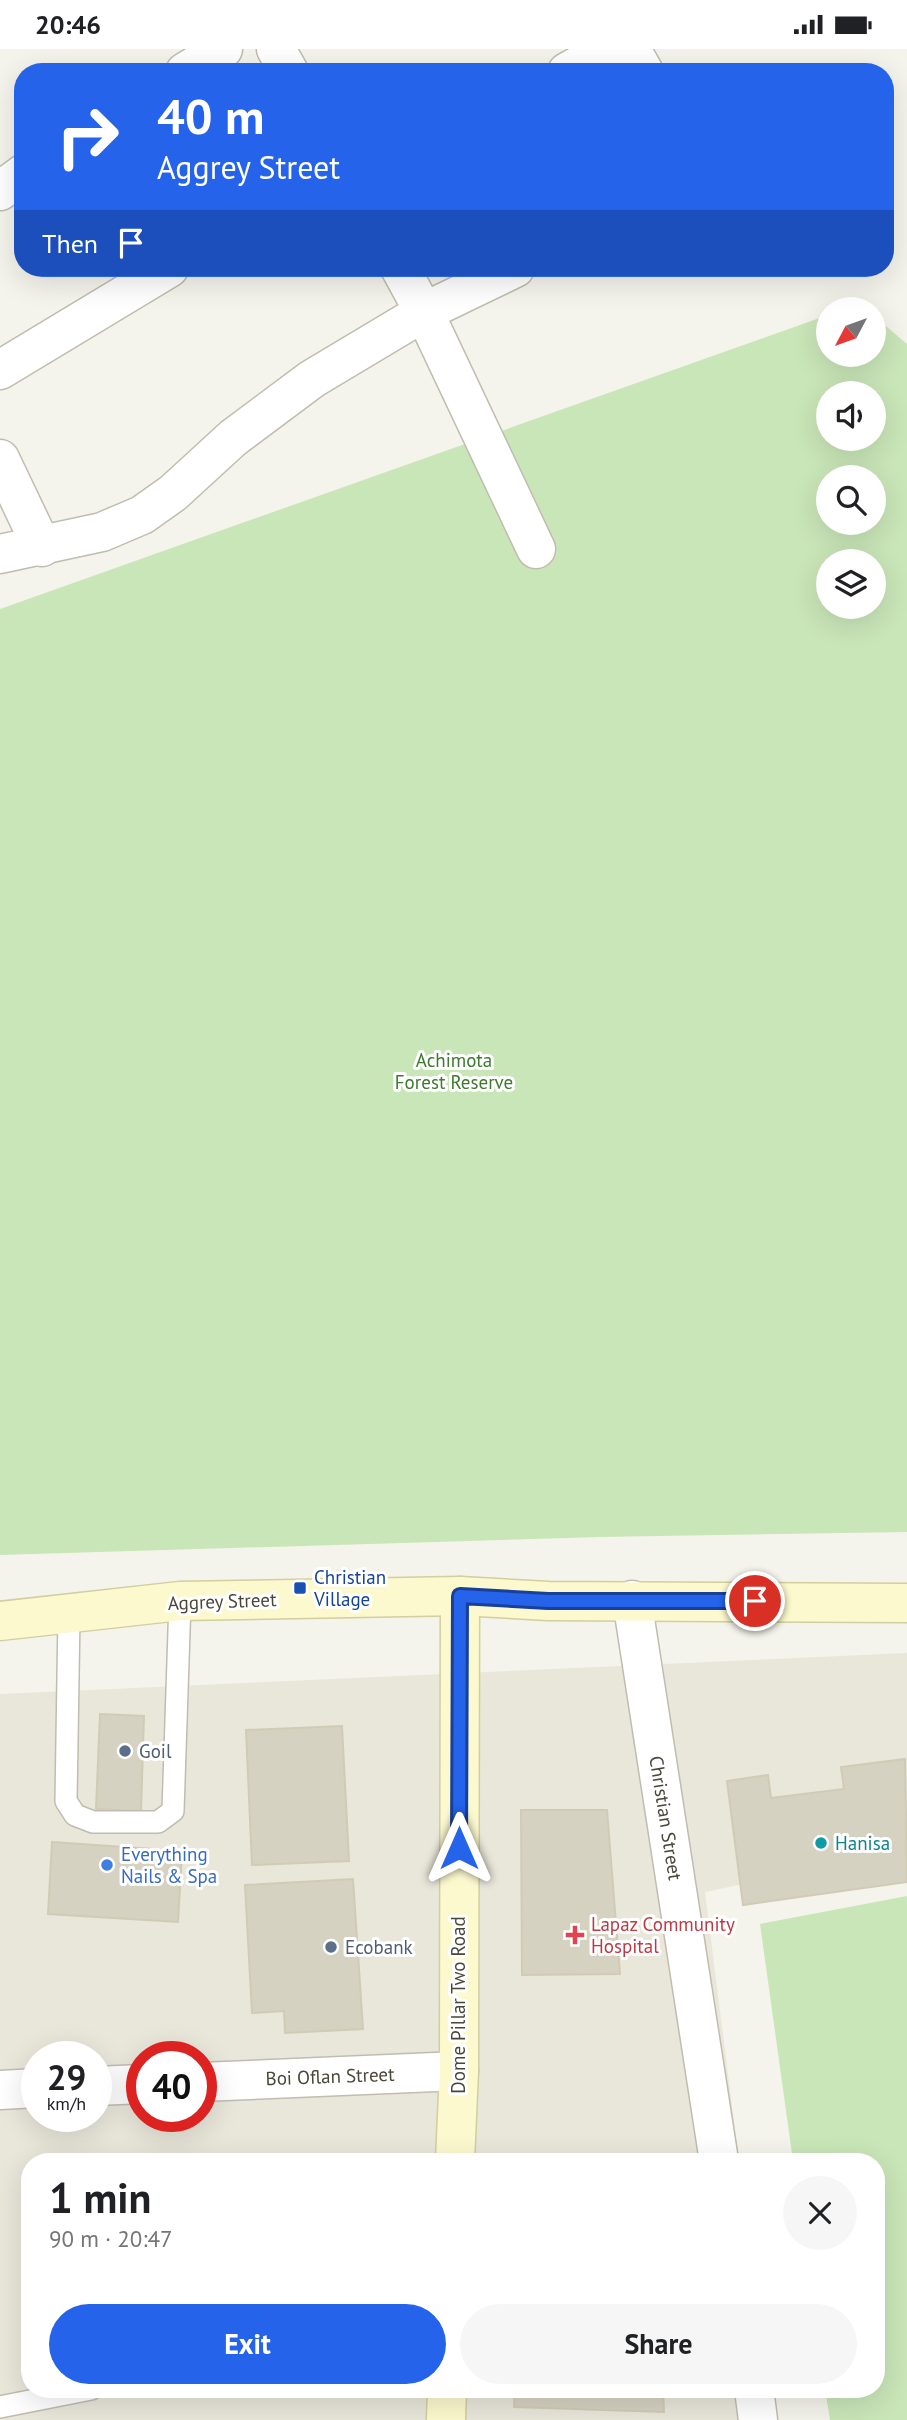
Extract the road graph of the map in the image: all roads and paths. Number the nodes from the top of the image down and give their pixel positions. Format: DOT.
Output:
graph roads {
  1 [pos="223,49"];
  2 [pos="608,49"];
  3 [pos="200,63"];
  4 [pos="583,63"];
  5 [pos="154,277"];
  6 [pos="405,277"];
  7 [pos="496,277"];
  8 [pos="424,312"];
  9 [pos="0,370"];
  10 [pos="0,459"];
  11 [pos="42,547"];
  12 [pos="536,549"];
  13 [pos="0,554"];
  14 [pos="460,1596"];
  15 [pos="632,1600"];
  16 [pos="180,1601"];
  17 [pos="907,1603"];
  18 [pos="69,1615"];
  19 [pos="0,1621"];
  20 [pos="459,2071"];
  21 [pos="217,2081"];
  22 [pos="21,2089"];
  23 [pos="0,2090"];
  24 [pos="455,2153"];
  25 [pos="718,2153"];
  26 [pos="46,2398"];
  27 [pos="447,2398"];
  28 [pos="755,2398"];
  29 [pos="0,2407"];
  30 [pos="446,2420"];
  31 [pos="758,2420"];
  1 -- 3 [label="street"];
  2 -- 4 [label="street"];
  5 -- 9 [label="street"];
  6 -- 8 [label="street"];
  7 -- 8 [label="street"];
  8 -- 11 [label="street"];
  8 -- 12 [label="street"];
  10 -- 11 [label="street"];
  11 -- 13 [label="street"];
  14 -- 15 [label="main road, Aggrey Street"];
  14 -- 16 [label="main road, Aggrey Street"];
  14 -- 20 [label="main road, Dome Pillar Two Road"];
  15 -- 17 [label="main road, Aggrey Street"];
  15 -- 25 [label="street, Christian Street"];
  16 -- 18 [label="main road, Aggrey Street"];
  16 -- 18 [label="lane"];
  18 -- 19 [label="main road, Aggrey Street"];
  20 -- 21 [label="street, Boi Oflan Street"];
  20 -- 24 [label="main road, Dome Pillar Two Road"];
  22 -- 23 [label="street"];
  26 -- 29 [label="lane"];
  27 -- 30 [label="main road"];
  28 -- 31 [label="street"];
}
